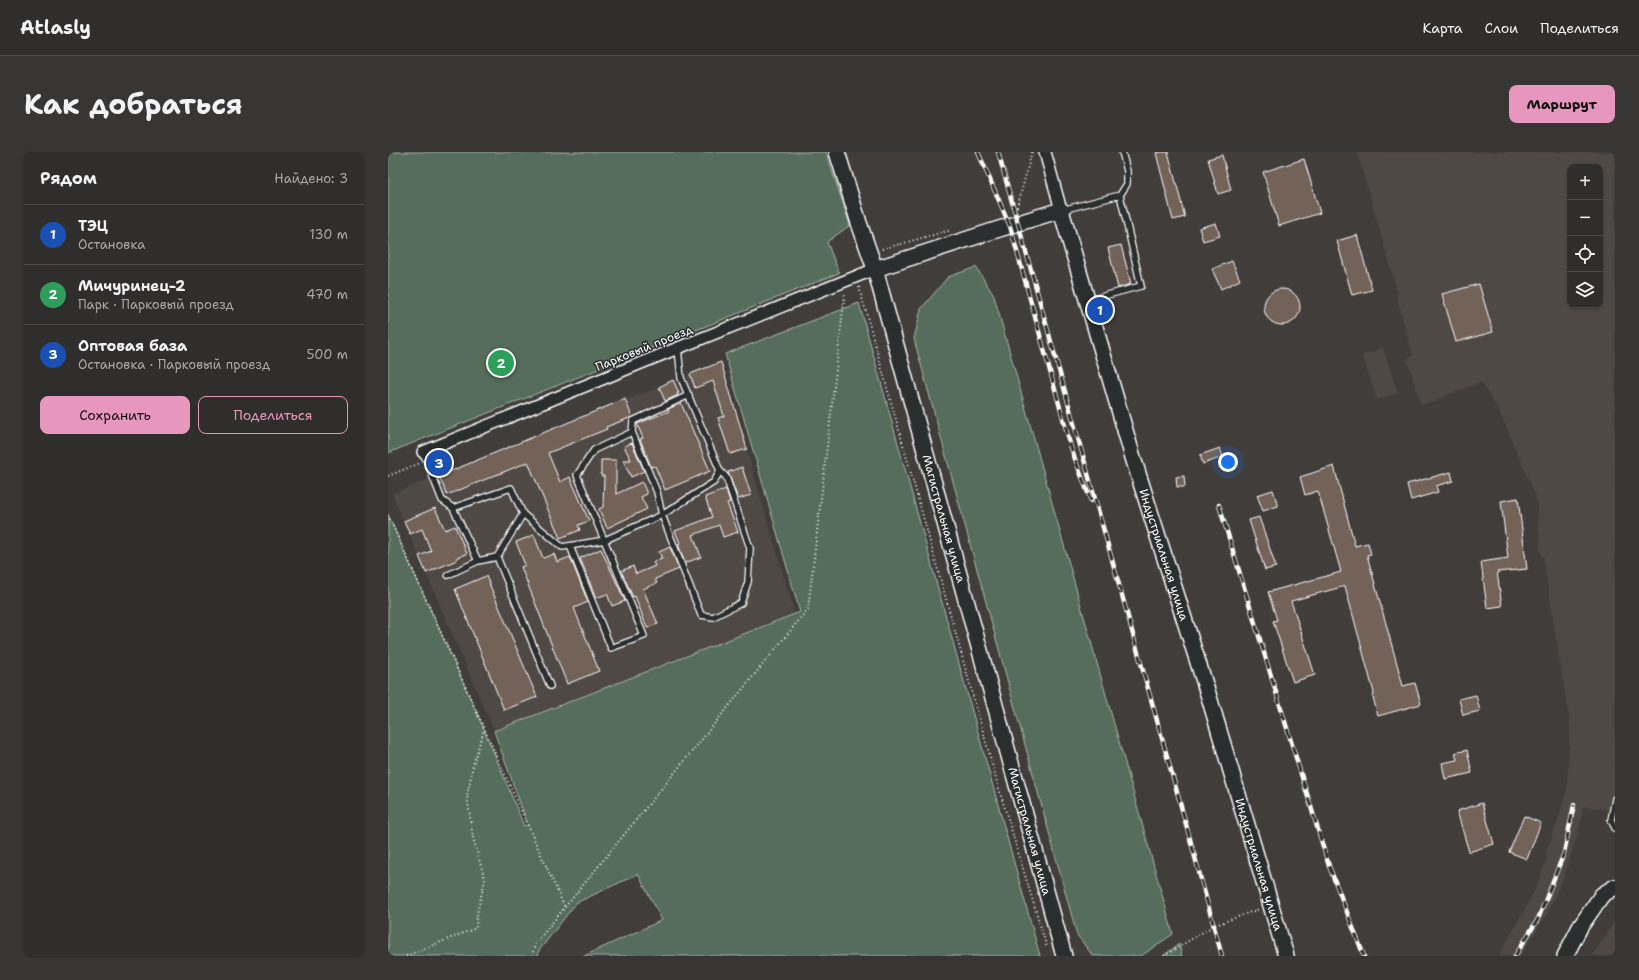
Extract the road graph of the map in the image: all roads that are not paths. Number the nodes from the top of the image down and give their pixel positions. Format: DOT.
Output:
graph roads {
  1 [pos="837,152"];
  2 [pos="1045,152"];
  3 [pos="1122,152"];
  4 [pos="1120,195"];
  5 [pos="1061,210"];
  6 [pos="875,269"];
  7 [pos="1089,300"];
  8 [pos="678,348"];
  9 [pos="689,395"];
  10 [pos="632,432"];
  11 [pos="423,452"];
  12 [pos="720,471"];
  13 [pos="453,508"];
  14 [pos="523,514"];
  15 [pos="662,515"];
  16 [pos="605,540"];
  17 [pos="570,546"];
  18 [pos="497,557"];
  19 [pos="478,561"];
  20 [pos="448,575"];
  21 [pos="550,686"];
  22 [pos="1615,799"];
  23 [pos="1615,828"];
  24 [pos="1615,887"];
  25 [pos="1064,956"];
  26 [pos="1286,956"];
  27 [pos="1565,956"];
  1 -- 6 [label="main road, Магистральная улица"];
  2 -- 5 [label="street, Индустриальная улица"];
  3 -- 4 [label="lane"];
  4 -- 5 [label="lane"];
  4 -- 7 [label="lane"];
  5 -- 6 [label="main road"];
  5 -- 7 [label="main road, Индустриальная улица"];
  6 -- 8 [label="street, Парковый проезд"];
  6 -- 25 [label="main road, Магистральная улица"];
  7 -- 26 [label="main road, Индустриальная улица"];
  8 -- 9 [label="lane"];
  8 -- 11 [label="street, Парковый проезд"];
  9 -- 10 [label="lane"];
  9 -- 12 [label="lane"];
  10 -- 15 [label="lane"];
  10 -- 16 [label="lane"];
  11 -- 13 [label="lane"];
  12 -- 15 [label="lane"];
  12 -- 15 [label="lane"];
  13 -- 14 [label="lane"];
  13 -- 19 [label="lane"];
  14 -- 17 [label="lane"];
  14 -- 18 [label="lane"];
  15 -- 16 [label="lane"];
  16 -- 17 [label="lane"];
  16 -- 17 [label="lane"];
  18 -- 19 [label="lane"];
  18 -- 21 [label="lane"];
  19 -- 20 [label="lane"];
  22 -- 23 [label="lane"];
  24 -- 27 [label="main road"];
}
